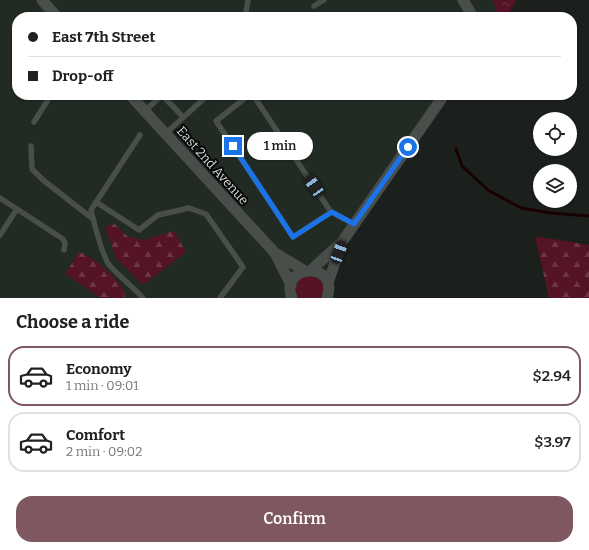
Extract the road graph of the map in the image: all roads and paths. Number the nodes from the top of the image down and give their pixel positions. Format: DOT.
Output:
graph roads {
  1 [pos="42,0"];
  2 [pos="248,0"];
  3 [pos="324,0"];
  4 [pos="463,0"];
  5 [pos="314,6"];
  6 [pos="53,12"];
  7 [pos="246,12"];
  8 [pos="470,12"];
  9 [pos="48,100"];
  10 [pos="135,100"];
  11 [pos="157,100"];
  12 [pos="167,100"];
  13 [pos="202,100"];
  14 [pos="242,100"];
  15 [pos="256,100"];
  16 [pos="441,100"];
  17 [pos="145,111"];
  18 [pos="183,117"];
  19 [pos="34,122"];
  20 [pos="140,134"];
  21 [pos="165,134"];
  22 [pos="31,146"];
  23 [pos="0,198"];
  24 [pos="96,202"];
  25 [pos="17,209"];
  26 [pos="332,212"];
  27 [pos="93,219"];
  28 [pos="354,224"];
  29 [pos="0,235"];
  30 [pos="342,242"];
  31 [pos="64,250"];
  32 [pos="275,253"];
  33 [pos="308,270"];
  34 [pos="328,283"];
  35 [pos="291,295"];
  36 [pos="143,298"];
  37 [pos="220,298"];
  38 [pos="327,298"];
  1 -- 6 [label="street"];
  2 -- 7 [label="lane"];
  3 -- 5 [label="lane"];
  4 -- 8 [label="street"];
  9 -- 19 [label="lane"];
  10 -- 17 [label="street, East 2nd Avenue"];
  11 -- 17 [label="lane"];
  12 -- 18 [label="lane"];
  13 -- 18 [label="lane"];
  14 -- 26 [label="lane"];
  15 -- 26 [label="lane"];
  16 -- 28 [label="street"];
  17 -- 21 [label="street, East 2nd Avenue"];
  18 -- 21 [label="lane"];
  20 -- 24 [label="lane"];
  21 -- 32 [label="street, East 2nd Avenue"];
  22 -- 27 [label="lane"];
  23 -- 25 [label="lane"];
  24 -- 27 [label="lane"];
  24 -- 37 [label="lane"];
  25 -- 29 [label="lane"];
  25 -- 31 [label="lane"];
  26 -- 28 [label="lane"];
  27 -- 36 [label="lane"];
  28 -- 30 [label="street"];
  30 -- 33 [label="street"];
  30 -- 34 [label="street"];
  32 -- 33 [label="street, East 2nd Avenue"];
  32 -- 35 [label="street, East 2nd Avenue"];
  33 -- 34 [label="street, East 2nd Avenue"];
  33 -- 35 [label="street"];
  34 -- 38 [label="street"];
}
